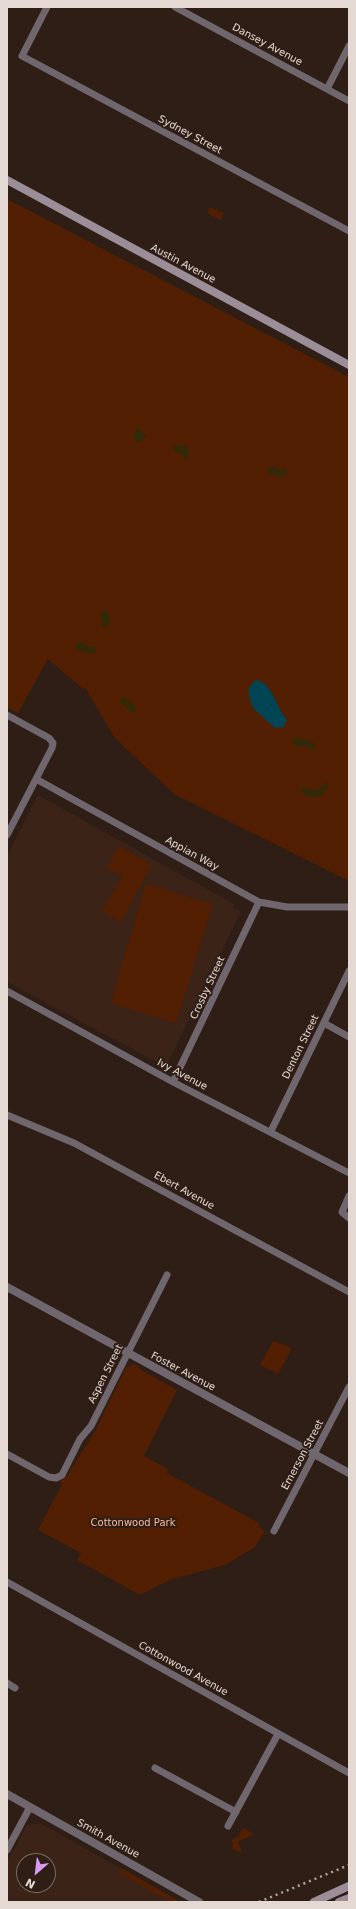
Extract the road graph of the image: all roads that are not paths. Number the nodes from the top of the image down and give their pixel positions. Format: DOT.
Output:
graph roads {
  1 [pos="47,7"];
  2 [pos="176,7"];
  3 [pos="349,46"];
  4 [pos="327,89"];
  5 [pos="349,101"];
  6 [pos="7,180"];
  7 [pos="349,231"];
  8 [pos="349,365"];
  9 [pos="7,715"];
  10 [pos="36,779"];
  11 [pos="7,835"];
  12 [pos="260,902"];
  13 [pos="349,907"];
  14 [pos="349,971"];
  15 [pos="7,991"];
  16 [pos="324,1023"];
  17 [pos="349,1037"];
  18 [pos="173,1082"];
  19 [pos="7,1114"];
  20 [pos="271,1131"];
  21 [pos="349,1173"];
  22 [pos="349,1196"];
  23 [pos="349,1218"];
  24 [pos="167,1275"];
  25 [pos="7,1287"];
  26 [pos="349,1292"];
  27 [pos="128,1353"];
  28 [pos="349,1387"];
  29 [pos="7,1454"];
  30 [pos="314,1454"];
  31 [pos="349,1474"];
  32 [pos="274,1531"];
  33 [pos="7,1582"];
  34 [pos="7,1683"];
  35 [pos="15,1688"];
  36 [pos="278,1734"];
  37 [pos="155,1768"];
  38 [pos="349,1773"];
  39 [pos="7,1794"];
  40 [pos="30,1807"];
  41 [pos="236,1812"];
  42 [pos="228,1826"];
  43 [pos="7,1850"];
  44 [pos="349,1886"];
  45 [pos="349,1898"];
  46 [pos="199,1902"];
  47 [pos="314,1902"];
  48 [pos="339,1902"];
  1 -- 7 [label="street, Sydney Street"];
  2 -- 4 [label="street, Dansey Avenue"];
  3 -- 4 [label="street"];
  4 -- 5 [label="street, Dansey Avenue"];
  6 -- 8 [label="main road, Austin Avenue"];
  9 -- 10 [label="street"];
  10 -- 11 [label="street"];
  10 -- 12 [label="street, Appian Way"];
  12 -- 13 [label="street, Appian Way"];
  12 -- 18 [label="street, Crosby Street"];
  14 -- 16 [label="street, Denton Street"];
  15 -- 18 [label="street, Ivy Avenue"];
  16 -- 17 [label="street"];
  16 -- 20 [label="street, Denton Street"];
  18 -- 20 [label="street, Ivy Avenue"];
  19 -- 26 [label="street, Ebert Avenue"];
  20 -- 21 [label="street, Ivy Avenue"];
  22 -- 23 [label="street"];
  24 -- 27 [label="street, Aspen Street"];
  25 -- 27 [label="street, Foster Avenue"];
  27 -- 29 [label="street, Aspen Street"];
  27 -- 30 [label="street, Foster Avenue"];
  28 -- 30 [label="street, Emerson Street"];
  30 -- 31 [label="street, Foster Avenue"];
  30 -- 32 [label="street, Emerson Street"];
  33 -- 36 [label="street, Cottonwood Avenue"];
  34 -- 35 [label="street"];
  36 -- 38 [label="street, Cottonwood Avenue"];
  36 -- 41 [label="street"];
  37 -- 41 [label="street"];
  39 -- 40 [label="street, Smith Avenue"];
  40 -- 43 [label="street"];
  40 -- 46 [label="street, Smith Avenue"];
  41 -- 42 [label="street"];
  44 -- 47 [label="main road"];
  45 -- 48 [label="main road"];
}
